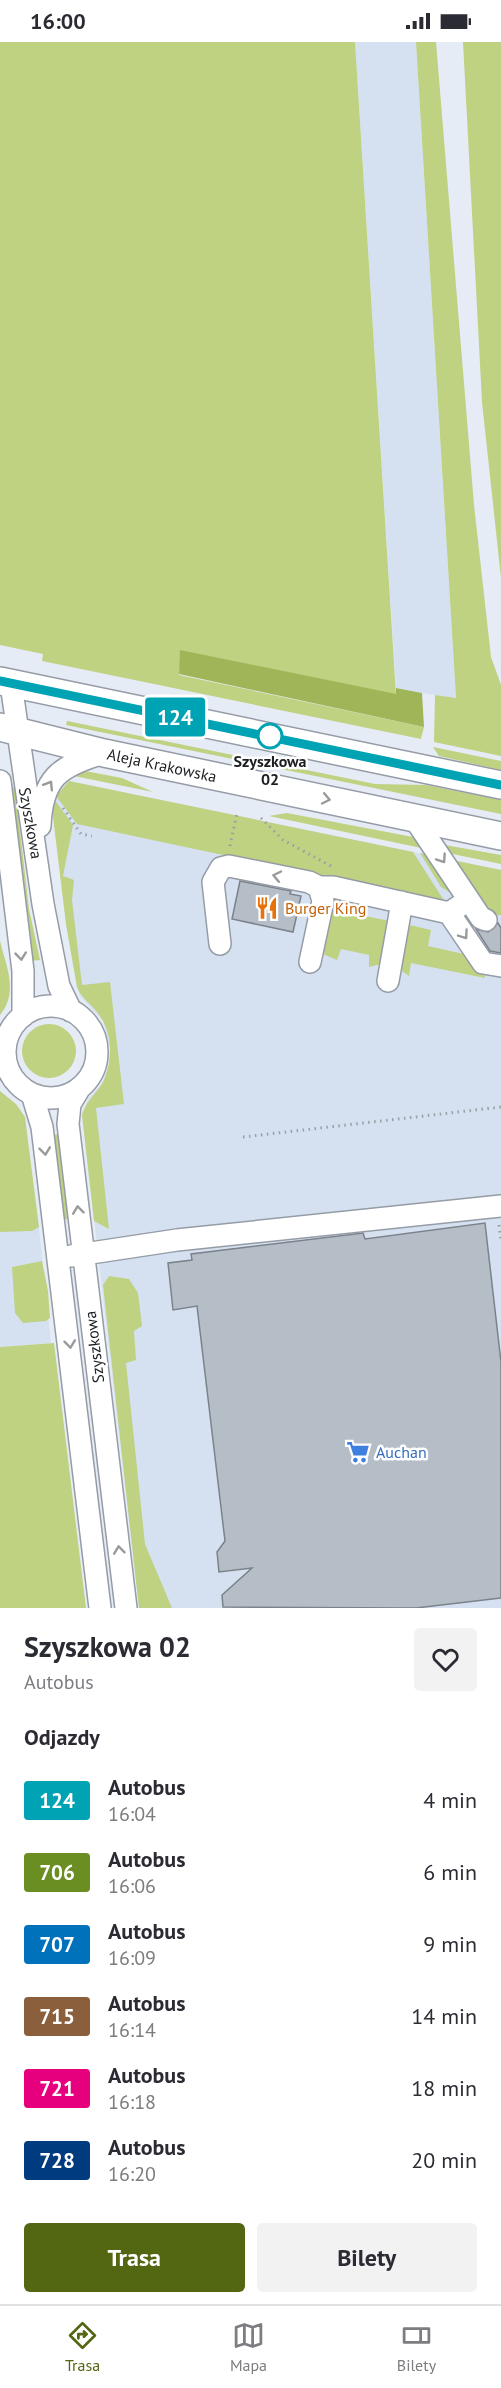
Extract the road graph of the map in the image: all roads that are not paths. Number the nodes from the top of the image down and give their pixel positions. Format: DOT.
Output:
graph roads {
  1 [pos="6,683"];
  2 [pos="5,730"];
  3 [pos="104,753"];
  4 [pos="0,781"];
  5 [pos="501,785"];
  6 [pos="414,818"];
  7 [pos="501,836"];
  8 [pos="38,863"];
  9 [pos="319,887"];
  10 [pos="469,900"];
  11 [pos="402,902"];
  12 [pos="448,913"];
  13 [pos="494,920"];
  14 [pos="220,944"];
  15 [pos="310,962"];
  16 [pos="501,966"];
  17 [pos="388,981"];
  18 [pos="72,1011"];
  19 [pos="23,1016"];
  20 [pos="3,1060"];
  21 [pos="79,1089"];
  22 [pos="32,1094"];
  23 [pos="499,1213"];
  24 [pos="83,1254"];
  25 [pos="58,1258"];
  26 [pos="100,1608"];
  27 [pos="126,1608"];
  1 -- 2 [label="street, Szyszkowa"];
  1 -- 5 [label="main road"];
  2 -- 3 [label="main road, Aleja Krakowska"];
  2 -- 8 [label="street, Szyszkowa"];
  3 -- 6 [label="main road, Aleja Krakowska, one-way"];
  8 -- 3 [label="street, one-way"];
  4 -- 19 [label="street, Szyszkowa, one-way"];
  6 -- 7 [label="main road, Aleja Krakowska"];
  6 -- 10 [label="street, one-way"];
  8 -- 18 [label="street, Szyszkowa"];
  9 -- 11 [label="street"];
  9 -- 14 [label="street, one-way"];
  9 -- 15 [label="street"];
  10 -- 12 [label="street"];
  10 -- 13 [label="street"];
  11 -- 12 [label="street"];
  11 -- 17 [label="street"];
  12 -- 16 [label="street, one-way"];
  18 -- 19 [label="street"];
  18 -- 21 [label="street"];
  19 -- 20 [label="street"];
  20 -- 22 [label="street"];
  21 -- 22 [label="street"];
  24 -- 21 [label="street, Szyszkowa, one-way"];
  22 -- 25 [label="street, Szyszkowa, one-way"];
  23 -- 24 [label="street"];
  24 -- 25 [label="street"];
  27 -- 24 [label="street, Szyszkowa, one-way"];
  25 -- 26 [label="street, Szyszkowa, one-way"];
}
